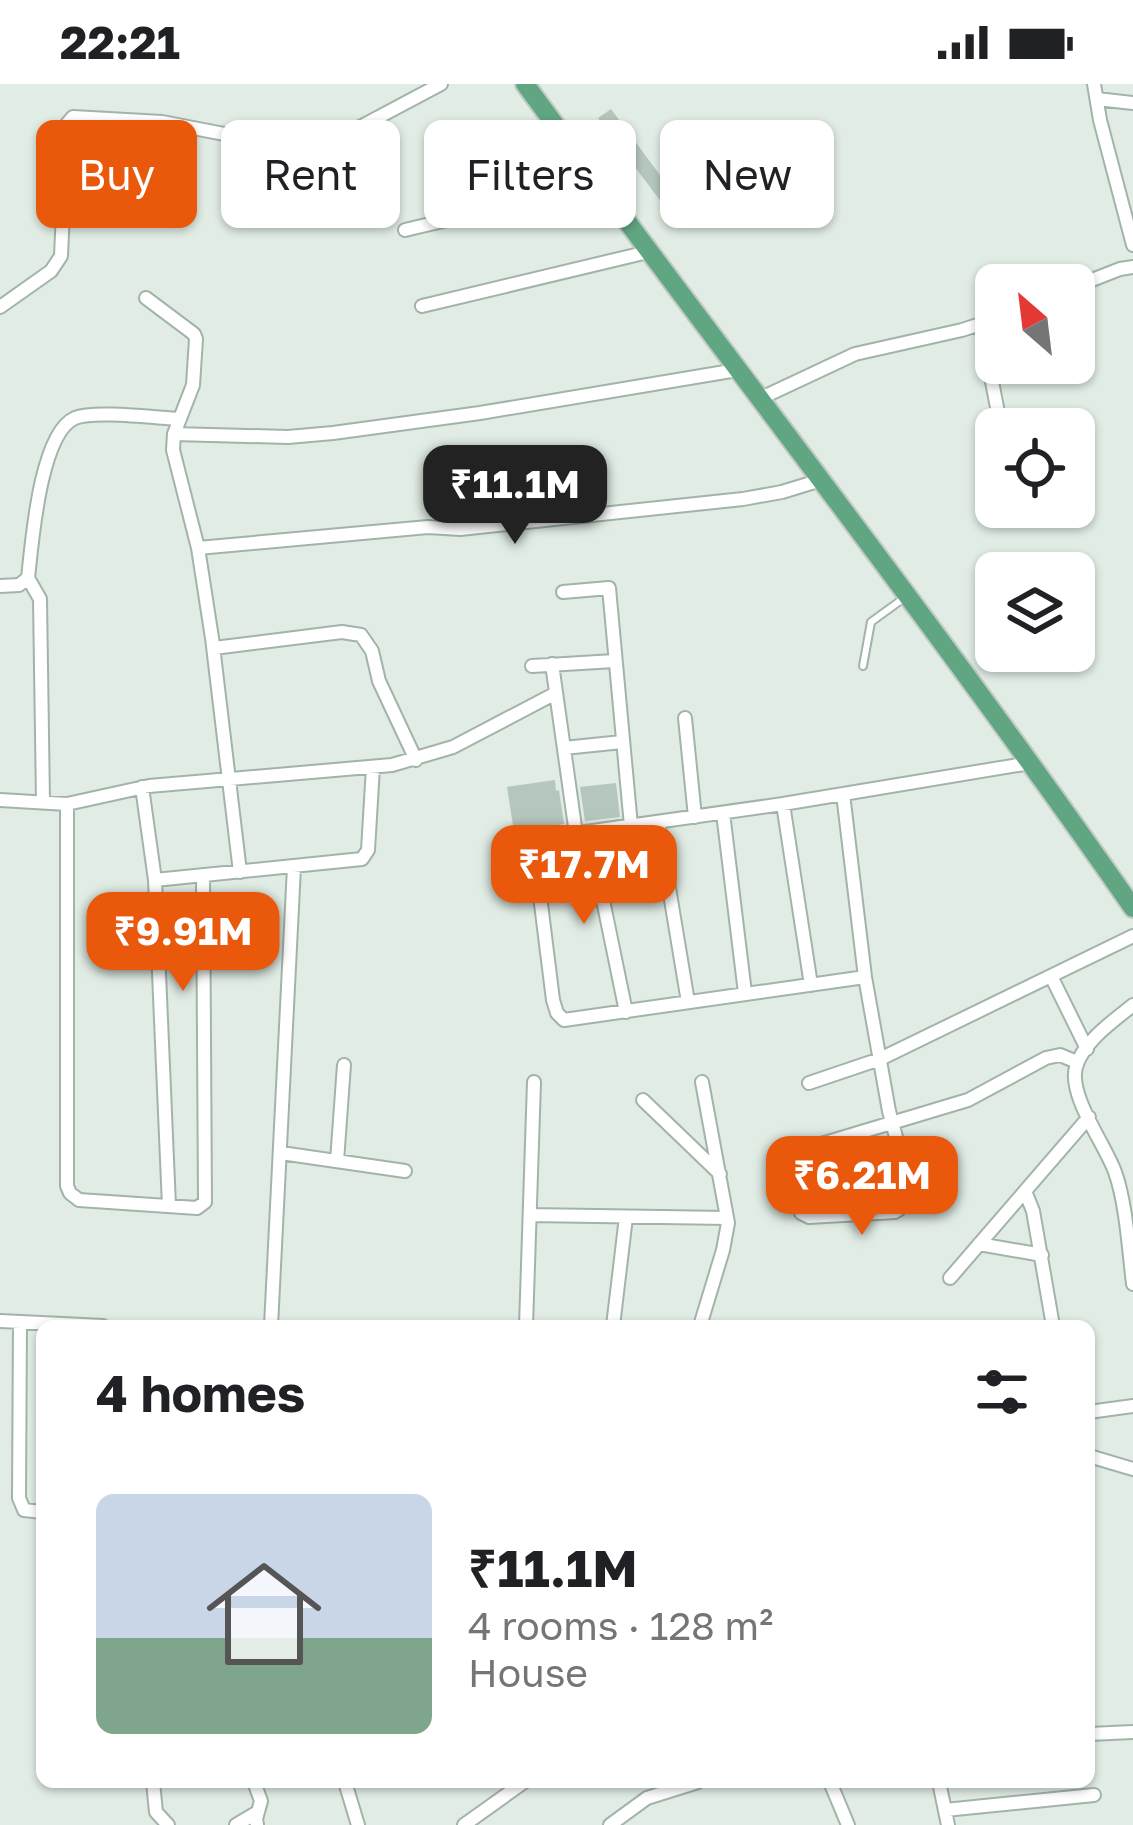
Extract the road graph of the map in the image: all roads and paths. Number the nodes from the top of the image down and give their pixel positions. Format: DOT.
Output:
graph roads {
  1 [pos="441,84"];
  2 [pos="525,84"];
  3 [pos="1094,84"];
  4 [pos="1097,99"];
  5 [pos="1133,103"];
  6 [pos="551,120"];
  7 [pos="1126,193"];
  8 [pos="424,225"];
  9 [pos="630,228"];
  10 [pos="405,230"];
  11 [pos="1133,245"];
  12 [pos="648,252"];
  13 [pos="1133,267"];
  14 [pos="1095,278"];
  15 [pos="146,298"];
  16 [pos="422,306"];
  17 [pos="0,307"];
  18 [pos="975,326"];
  19 [pos="737,370"];
  20 [pos="759,399"];
  21 [pos="180,419"];
  22 [pos="174,434"];
  23 [pos="821,480"];
  24 [pos="198,548"];
  25 [pos="28,578"];
  26 [pos="0,586"];
  27 [pos="563,592"];
  28 [pos="908,596"];
  29 [pos="214,648"];
  30 [pos="614,661"];
  31 [pos="552,664"];
  32 [pos="532,665"];
  33 [pos="863,666"];
  34 [pos="556,693"];
  35 [pos="686,718"];
  36 [pos="622,742"];
  37 [pos="564,748"];
  38 [pos="416,760"];
  39 [pos="1030,763"];
  40 [pos="374,767"];
  41 [pos="230,780"];
  42 [pos="142,788"];
  43 [pos="843,794"];
  44 [pos="0,800"];
  45 [pos="43,802"];
  46 [pos="67,803"];
  47 [pos="783,804"];
  48 [pos="723,813"];
  49 [pos="695,817"];
  50 [pos="658,822"];
  51 [pos="631,826"];
  52 [pos="583,832"];
  53 [pos="532,840"];
  54 [pos="515,842"];
  55 [pos="294,867"];
  56 [pos="240,872"];
  57 [pos="203,875"];
  58 [pos="155,880"];
  59 [pos="1133,908"];
  60 [pos="1133,936"];
  61 [pos="1051,976"];
  62 [pos="865,977"];
  63 [pos="811,985"];
  64 [pos="746,993"];
  65 [pos="688,1002"];
  66 [pos="1133,1006"];
  67 [pos="626,1012"];
  68 [pos="1087,1048"];
  69 [pos="880,1059"];
  70 [pos="1077,1063"];
  71 [pos="344,1065"];
  72 [pos="534,1082"];
  73 [pos="702,1082"];
  74 [pos="808,1083"];
  75 [pos="643,1100"];
  76 [pos="1089,1117"];
  77 [pos="892,1123"];
  78 [pos="281,1153"];
  79 [pos="337,1161"];
  80 [pos="405,1171"];
  81 [pos="720,1174"];
  82 [pos="1025,1191"];
  83 [pos="169,1206"];
  84 [pos="530,1215"];
  85 [pos="626,1216"];
  86 [pos="727,1218"];
  87 [pos="979,1244"];
  88 [pos="1042,1255"];
  89 [pos="950,1278"];
  90 [pos="1133,1284"];
  91 [pos="271,1320"];
  92 [pos="526,1320"];
  93 [pos="615,1320"];
  94 [pos="702,1320"];
  95 [pos="1052,1320"];
  96 [pos="0,1321"];
  97 [pos="20,1322"];
  98 [pos="36,1323"];
  99 [pos="20,1372"];
  100 [pos="0,1373"];
  101 [pos="1133,1406"];
  102 [pos="1095,1411"];
  103 [pos="1095,1458"];
  104 [pos="1133,1469"];
  105 [pos="36,1511"];
  106 [pos="1133,1732"];
  107 [pos="1095,1734"];
  108 [pos="154,1788"];
  109 [pos="256,1788"];
  110 [pos="348,1788"];
  111 [pos="516,1788"];
  112 [pos="679,1788"];
  113 [pos="833,1788"];
  114 [pos="940,1788"];
  115 [pos="1094,1796"];
  116 [pos="258,1818"];
  117 [pos="946,1818"];
  118 [pos="167,1825"];
  119 [pos="236,1825"];
  120 [pos="358,1825"];
  121 [pos="464,1825"];
  122 [pos="610,1825"];
  123 [pos="848,1825"];
  1 -- 17 [label="street"];
  2 -- 6 [label="main road"];
  3 -- 4 [label="street"];
  4 -- 5 [label="street"];
  4 -- 7 [label="street"];
  7 -- 11 [label="street"];
  8 -- 10 [label="street"];
  9 -- 12 [label="main road"];
  12 -- 16 [label="street"];
  12 -- 19 [label="main road"];
  13 -- 14 [label="street"];
  15 -- 21 [label="street"];
  18 -- 20 [label="street"];
  19 -- 20 [label="main road"];
  19 -- 22 [label="street"];
  20 -- 23 [label="main road"];
  21 -- 22 [label="street"];
  21 -- 25 [label="street"];
  22 -- 24 [label="street"];
  23 -- 24 [label="street"];
  23 -- 28 [label="main road"];
  24 -- 29 [label="street"];
  25 -- 26 [label="street"];
  25 -- 45 [label="street"];
  27 -- 30 [label="street"];
  28 -- 33 [label="lane"];
  28 -- 39 [label="main road"];
  29 -- 38 [label="street"];
  29 -- 41 [label="street"];
  30 -- 31 [label="street"];
  30 -- 36 [label="street"];
  31 -- 32 [label="street"];
  31 -- 34 [label="street"];
  34 -- 37 [label="street"];
  34 -- 38 [label="street"];
  35 -- 49 [label="street"];
  36 -- 37 [label="street"];
  36 -- 51 [label="street"];
  37 -- 52 [label="street"];
  38 -- 40 [label="street"];
  39 -- 43 [label="street"];
  39 -- 59 [label="main road"];
  40 -- 41 [label="street"];
  40 -- 55 [label="street"];
  41 -- 42 [label="street"];
  41 -- 56 [label="street"];
  42 -- 46 [label="street"];
  42 -- 58 [label="street"];
  43 -- 47 [label="street"];
  43 -- 62 [label="street"];
  44 -- 45 [label="street"];
  45 -- 46 [label="street"];
  46 -- 83 [label="street"];
  47 -- 48 [label="street"];
  47 -- 63 [label="street"];
  48 -- 49 [label="street"];
  48 -- 64 [label="street"];
  49 -- 50 [label="street"];
  50 -- 51 [label="street"];
  50 -- 65 [label="street"];
  51 -- 52 [label="street"];
  52 -- 53 [label="street"];
  52 -- 67 [label="street"];
  53 -- 54 [label="street"];
  53 -- 67 [label="street"];
  55 -- 56 [label="street"];
  55 -- 78 [label="street"];
  56 -- 57 [label="street"];
  57 -- 58 [label="street"];
  57 -- 83 [label="street"];
  58 -- 83 [label="street"];
  60 -- 61 [label="street"];
  61 -- 68 [label="street"];
  61 -- 69 [label="street"];
  62 -- 63 [label="street"];
  62 -- 69 [label="street"];
  63 -- 64 [label="street"];
  64 -- 65 [label="street"];
  65 -- 67 [label="street"];
  66 -- 68 [label="street"];
  68 -- 70 [label="street"];
  69 -- 74 [label="street"];
  69 -- 77 [label="street"];
  70 -- 76 [label="street"];
  70 -- 77 [label="street"];
  71 -- 79 [label="street"];
  72 -- 84 [label="street"];
  73 -- 81 [label="street"];
  75 -- 81 [label="street"];
  76 -- 82 [label="street"];
  76 -- 90 [label="street"];
  77 -- 77 [label="street"];
  78 -- 79 [label="street"];
  78 -- 91 [label="street"];
  79 -- 80 [label="street"];
  81 -- 86 [label="street"];
  82 -- 87 [label="street"];
  82 -- 88 [label="street"];
  84 -- 85 [label="street"];
  84 -- 92 [label="street"];
  85 -- 86 [label="street"];
  85 -- 93 [label="street"];
  86 -- 94 [label="street"];
  87 -- 88 [label="street"];
  87 -- 89 [label="street"];
  88 -- 95 [label="street"];
  96 -- 97 [label="street"];
  97 -- 98 [label="street"];
  97 -- 99 [label="street"];
  99 -- 100 [label="street"];
  99 -- 105 [label="street"];
  101 -- 102 [label="street"];
  103 -- 104 [label="street"];
  106 -- 107 [label="street"];
  108 -- 118 [label="street"];
  109 -- 116 [label="street"];
  110 -- 120 [label="street"];
  111 -- 121 [label="street"];
  112 -- 122 [label="street"];
  113 -- 123 [label="street"];
  114 -- 117 [label="street"];
  115 -- 117 [label="street"];
  116 -- 119 [label="street"];
}
